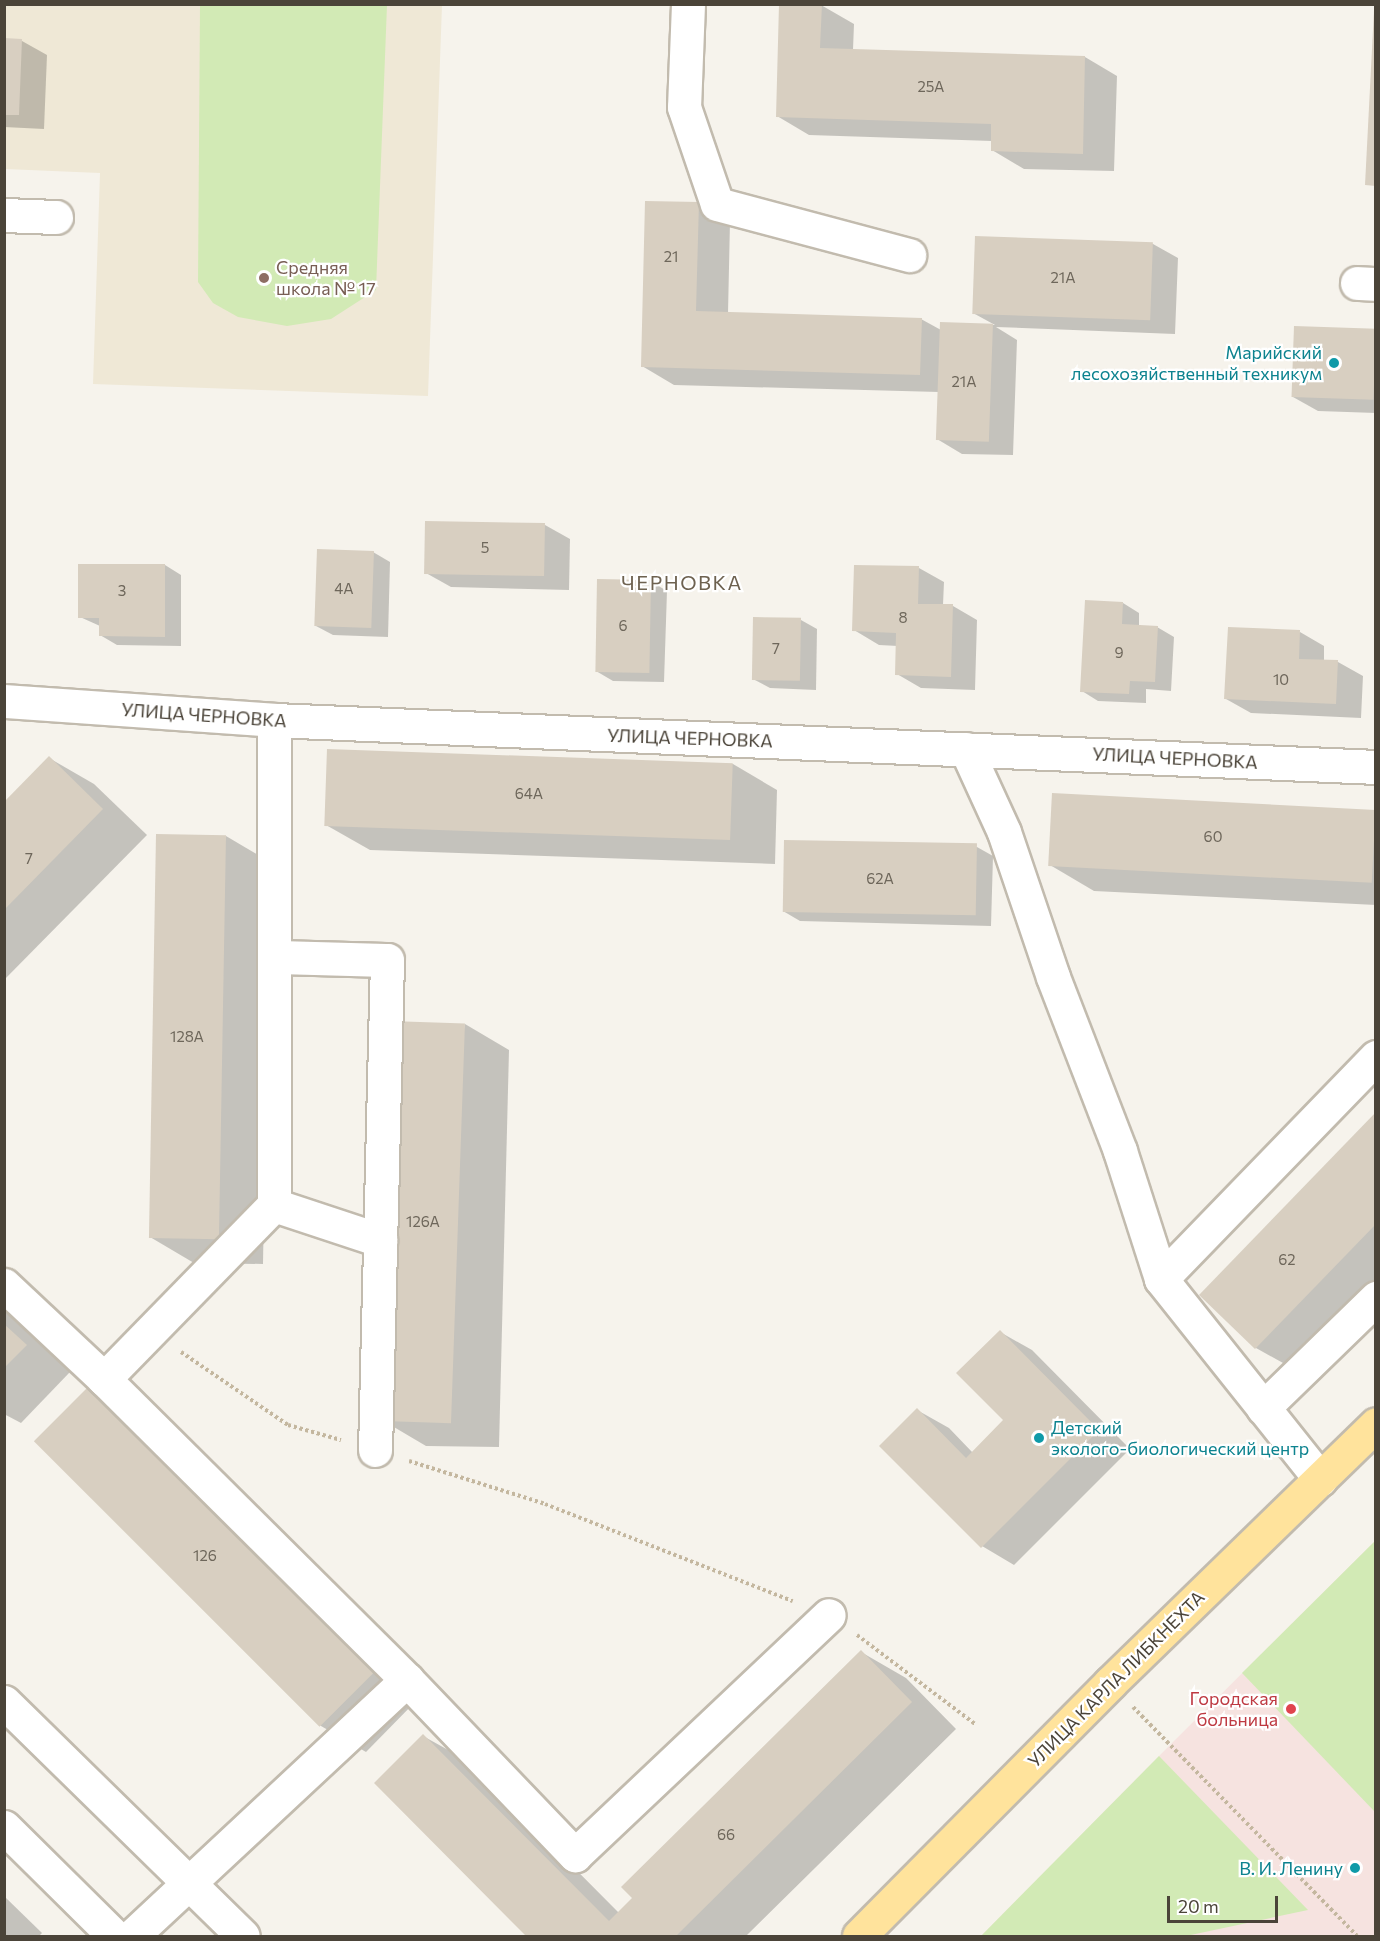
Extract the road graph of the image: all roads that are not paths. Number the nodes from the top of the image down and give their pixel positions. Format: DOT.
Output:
graph roads {
  1 [pos="688,4"];
  2 [pos="4,215"];
  3 [pos="56,217"];
  4 [pos="909,255"];
  5 [pos="6,703"];
  6 [pos="274,720"];
  7 [pos="966,749"];
  8 [pos="1376,767"];
  9 [pos="277,957"];
  10 [pos="1376,1057"];
  11 [pos="274,1205"];
  12 [pos="380,1240"];
  13 [pos="1161,1279"];
  14 [pos="4,1285"];
  15 [pos="1376,1298"];
  16 [pos="104,1379"];
  17 [pos="1263,1408"];
  18 [pos="1376,1424"];
  19 [pos="375,1450"];
  20 [pos="1320,1479"];
  21 [pos="829,1614"];
  22 [pos="407,1680"];
  23 [pos="4,1702"];
  24 [pos="4,1827"];
  25 [pos="188,1882"];
  26 [pos="114,1936"];
  27 [pos="132,1936"];
  28 [pos="243,1936"];
  29 [pos="859,1936"];
  1 -- 4 [label="street"];
  2 -- 3 [label="street"];
  5 -- 6 [label="street, УЛИЦА ЧЕРНОВКА"];
  6 -- 7 [label="street, УЛИЦА ЧЕРНОВКА"];
  6 -- 9 [label="street"];
  7 -- 8 [label="street, УЛИЦА ЧЕРНОВКА"];
  7 -- 13 [label="street"];
  9 -- 11 [label="street"];
  9 -- 12 [label="street"];
  10 -- 13 [label="street"];
  11 -- 12 [label="street"];
  11 -- 16 [label="street"];
  12 -- 19 [label="street"];
  13 -- 17 [label="street"];
  14 -- 16 [label="street"];
  15 -- 17 [label="street"];
  16 -- 22 [label="street"];
  17 -- 20 [label="street"];
  18 -- 20 [label="main road, УЛИЦА КАРЛА ЛИБКНЕХТА"];
  20 -- 29 [label="main road, УЛИЦА КАРЛА ЛИБКНЕХТА"];
  21 -- 22 [label="street"];
  22 -- 25 [label="street"];
  23 -- 25 [label="street"];
  24 -- 26 [label="street"];
  25 -- 27 [label="street"];
  25 -- 28 [label="street"];
}
